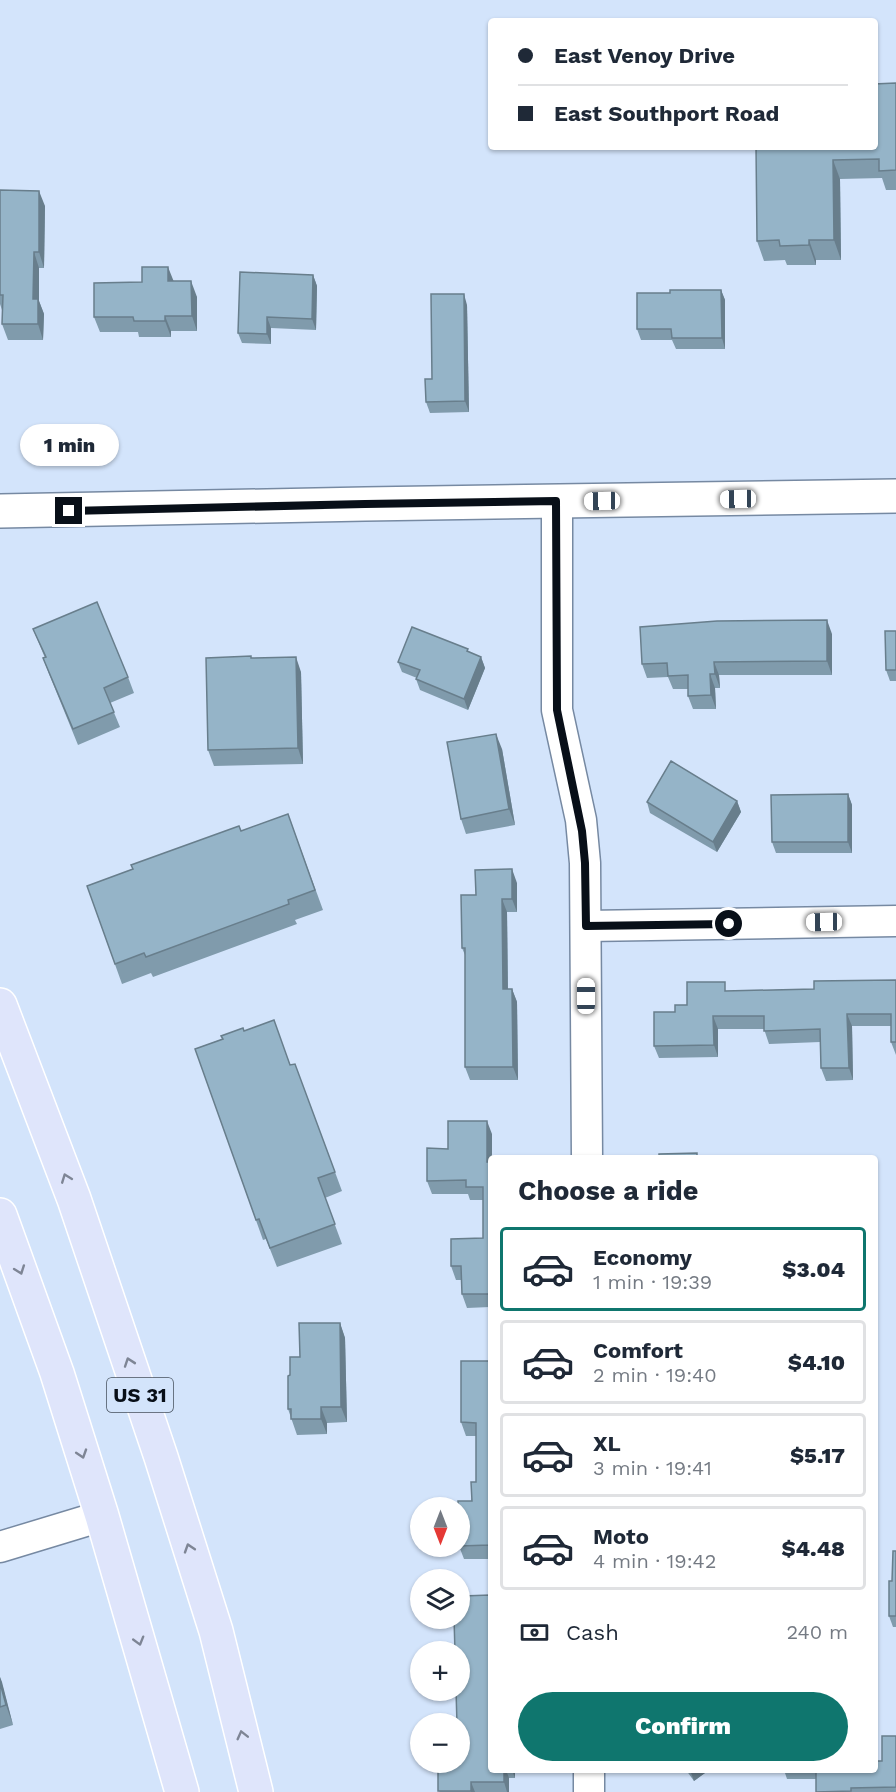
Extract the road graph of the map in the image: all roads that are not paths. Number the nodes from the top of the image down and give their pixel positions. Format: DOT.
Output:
graph roads {
  1 [pos="896,496"];
  2 [pos="556,501"];
  3 [pos="0,511"];
  4 [pos="896,921"];
  5 [pos="586,926"];
  6 [pos="0,1005"];
  7 [pos="586,1155"];
  8 [pos="0,1215"];
  9 [pos="102,1516"];
  10 [pos="0,1547"];
  11 [pos="589,1773"];
  12 [pos="182,1792"];
  13 [pos="256,1792"];
  14 [pos="589,1792"];
  1 -- 2 [label="main road"];
  2 -- 3 [label="main road"];
  2 -- 5 [label="street"];
  4 -- 5 [label="street"];
  5 -- 7 [label="street"];
  13 -- 6 [label="main road, US 31, one-way"];
  8 -- 9 [label="main road, one-way"];
  9 -- 10 [label="street"];
  9 -- 12 [label="main road, one-way"];
  11 -- 14 [label="street"];
}
